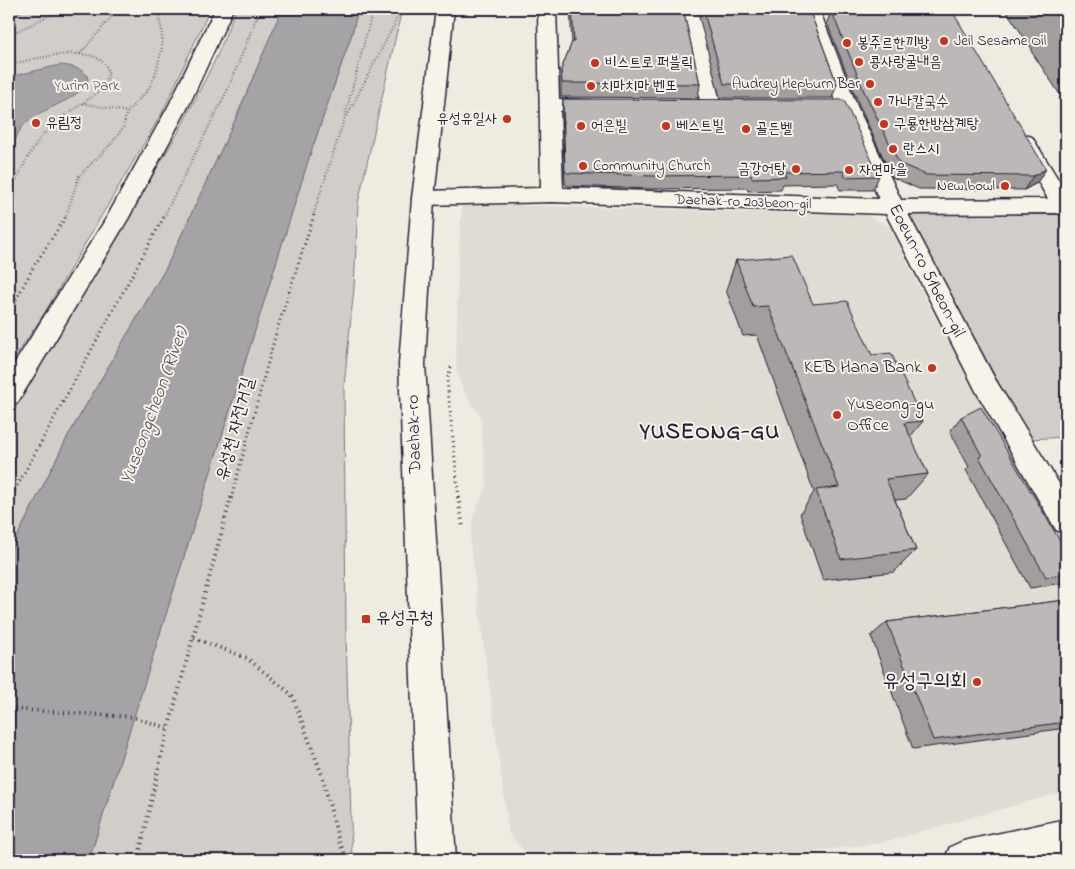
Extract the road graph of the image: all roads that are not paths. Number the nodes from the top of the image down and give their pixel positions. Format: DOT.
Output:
graph roads {
  1 [pos="224,9"];
  2 [pos="445,9"];
  3 [pos="547,9"];
  4 [pos="689,9"];
  5 [pos="818,11"];
  6 [pos="550,105"];
  7 [pos="617,105"];
  8 [pos="731,106"];
  9 [pos="1014,123"];
  10 [pos="552,195"];
  11 [pos="423,198"];
  12 [pos="893,207"];
  13 [pos="1065,208"];
  14 [pos="9,394"];
  15 [pos="1066,520"];
  16 [pos="1066,838"];
  17 [pos="983,858"];
  18 [pos="437,860"];
  1 -- 14 [label="street"];
  2 -- 11 [label="street, Daehak-ro"];
  3 -- 6 [label="street"];
  4 -- 8 [label="street"];
  5 -- 12 [label="street, Eoeun-ro 51beon-gil"];
  6 -- 7 [label="street"];
  6 -- 10 [label="street"];
  9 -- 13 [label="street"];
  10 -- 11 [label="street, Daehak-ro 203beon-gil"];
  10 -- 12 [label="street, Daehak-ro 203beon-gil"];
  11 -- 18 [label="street, Daehak-ro"];
  12 -- 13 [label="street, Daehak-ro 203beon-gil"];
  12 -- 15 [label="street, Eoeun-ro 51beon-gil"];
  16 -- 17 [label="street"];
}
